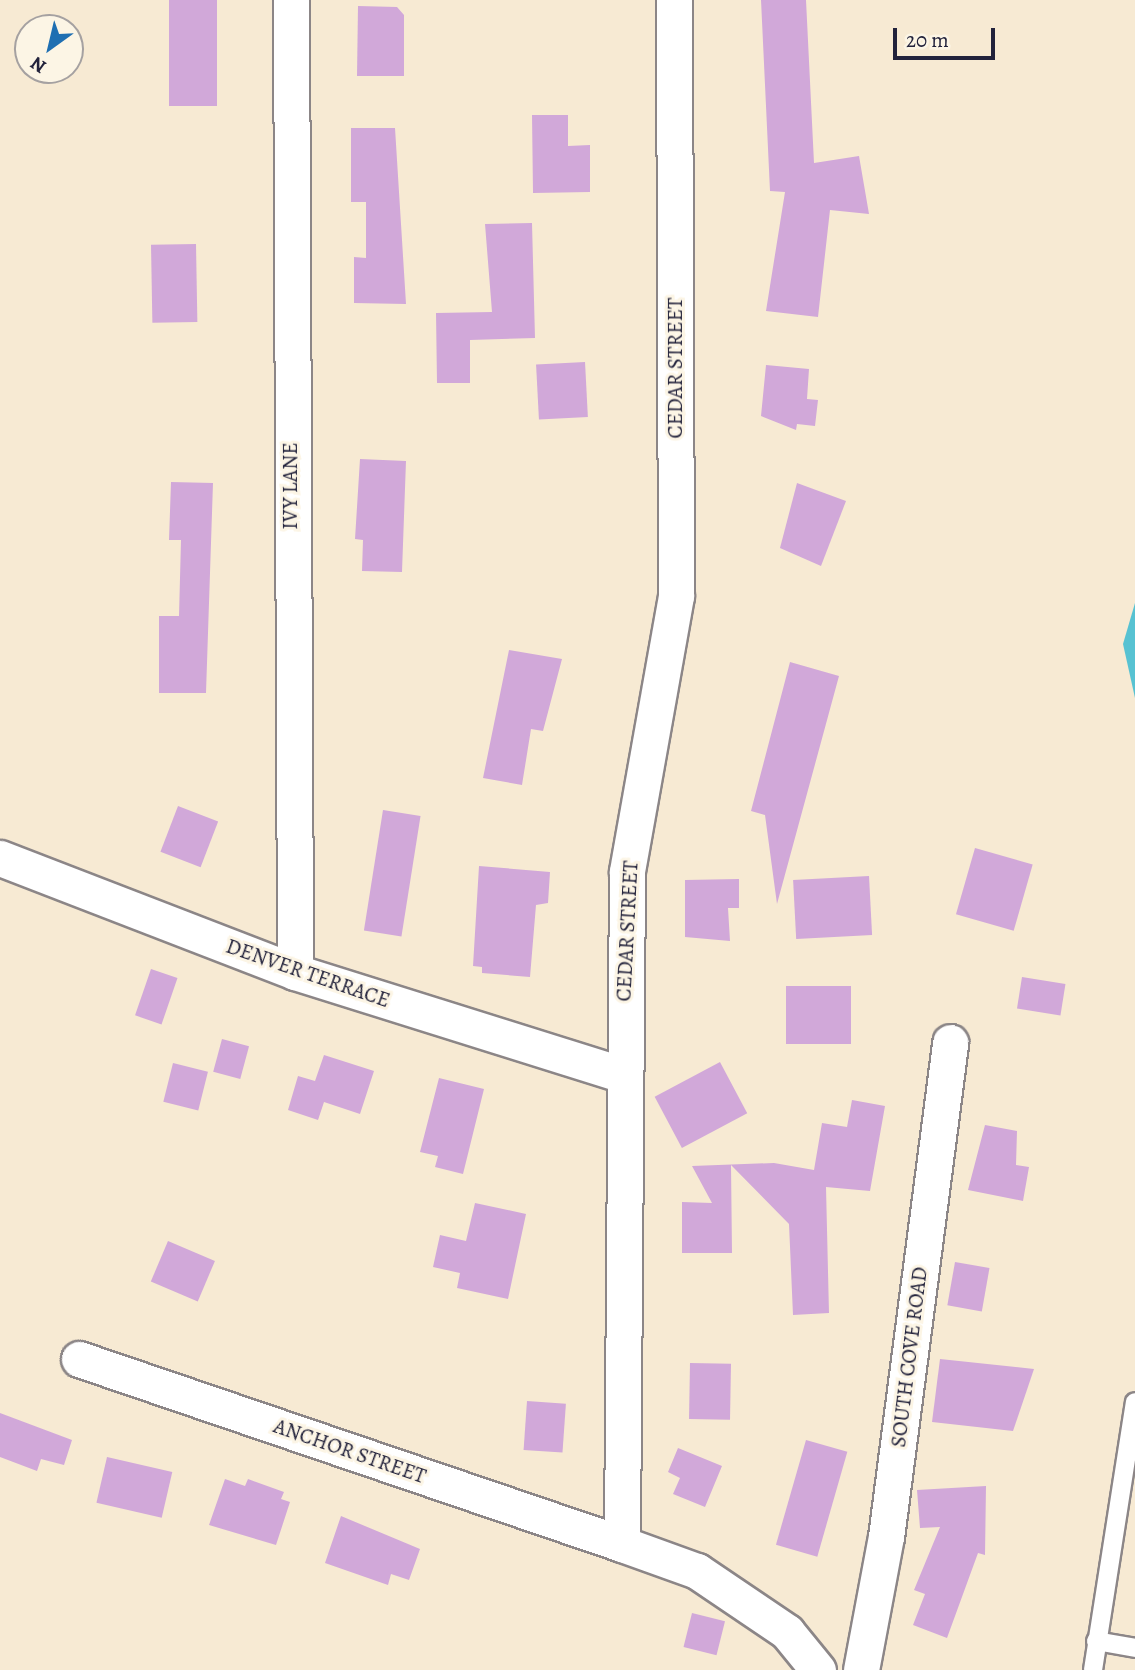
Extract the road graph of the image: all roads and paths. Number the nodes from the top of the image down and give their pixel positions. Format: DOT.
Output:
graph roads {
  1 [pos="291,0"];
  2 [pos="674,0"];
  3 [pos="0,858"];
  4 [pos="295,972"];
  5 [pos="950,1042"];
  6 [pos="621,1074"];
  7 [pos="79,1359"];
  8 [pos="1135,1402"];
  9 [pos="1130,1457"];
  10 [pos="622,1544"];
  11 [pos="1096,1641"];
  12 [pos="1135,1648"];
  13 [pos="818,1670"];
  14 [pos="862,1670"];
  15 [pos="1093,1670"];
  1 -- 4 [label="street, IVY LANE"];
  2 -- 6 [label="street, CEDAR STREET"];
  3 -- 4 [label="street, DENVER TERRACE"];
  4 -- 6 [label="street, DENVER TERRACE"];
  5 -- 14 [label="street, SOUTH COVE ROAD"];
  6 -- 10 [label="street, CEDAR STREET"];
  7 -- 10 [label="street, ANCHOR STREET"];
  8 -- 9 [label="lane"];
  9 -- 11 [label="lane"];
  10 -- 13 [label="street"];
  11 -- 12 [label="lane"];
  11 -- 15 [label="lane"];
}
